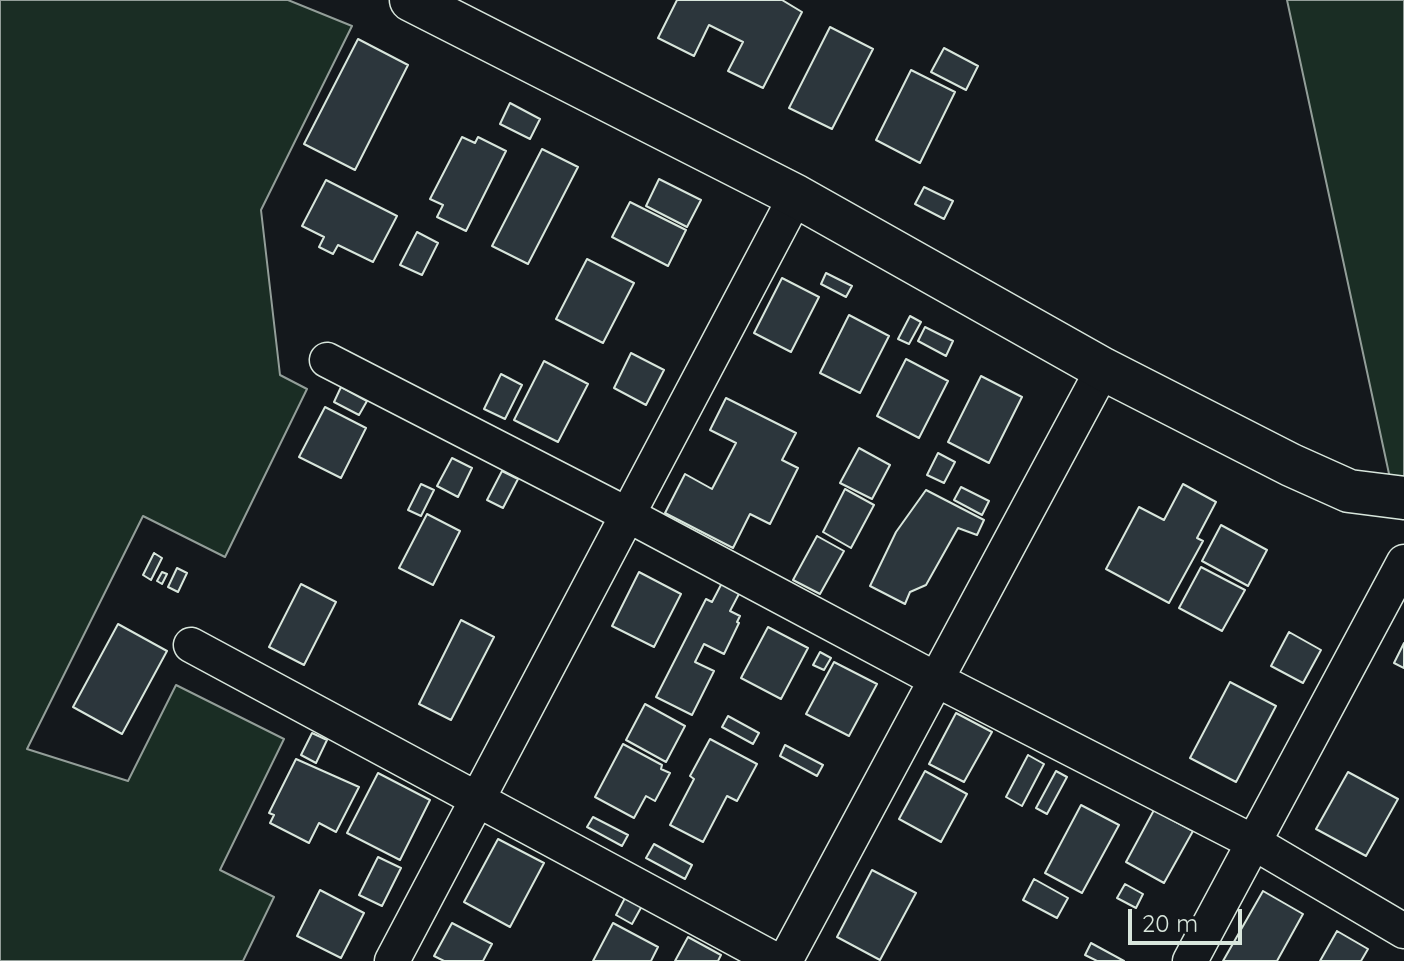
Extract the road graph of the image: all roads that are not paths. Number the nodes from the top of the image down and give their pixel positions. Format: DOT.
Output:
graph roads {
  1 [pos="411,0"];
  2 [pos="796,196"];
  3 [pos="327,360"];
  4 [pos="1103,369"];
  5 [pos="1404,498"];
  6 [pos="628,515"];
  7 [pos="1404,562"];
  8 [pos="191,645"];
  9 [pos="937,680"];
  10 [pos="476,798"];
  11 [pos="1253,842"];
  12 [pos="1404,931"];
  13 [pos="392,961"];
  14 [pos="777,961"];
  15 [pos="785,961"];
  16 [pos="1190,961"];
  1 -- 2 [label="street"];
  2 -- 4 [label="street"];
  2 -- 6 [label="street"];
  3 -- 6 [label="street"];
  4 -- 5 [label="street"];
  4 -- 9 [label="street"];
  6 -- 9 [label="street"];
  6 -- 10 [label="street"];
  7 -- 11 [label="street"];
  8 -- 10 [label="street"];
  9 -- 11 [label="street"];
  9 -- 15 [label="street"];
  10 -- 13 [label="street"];
  10 -- 14 [label="street"];
  11 -- 12 [label="street"];
  11 -- 16 [label="street"];
}
